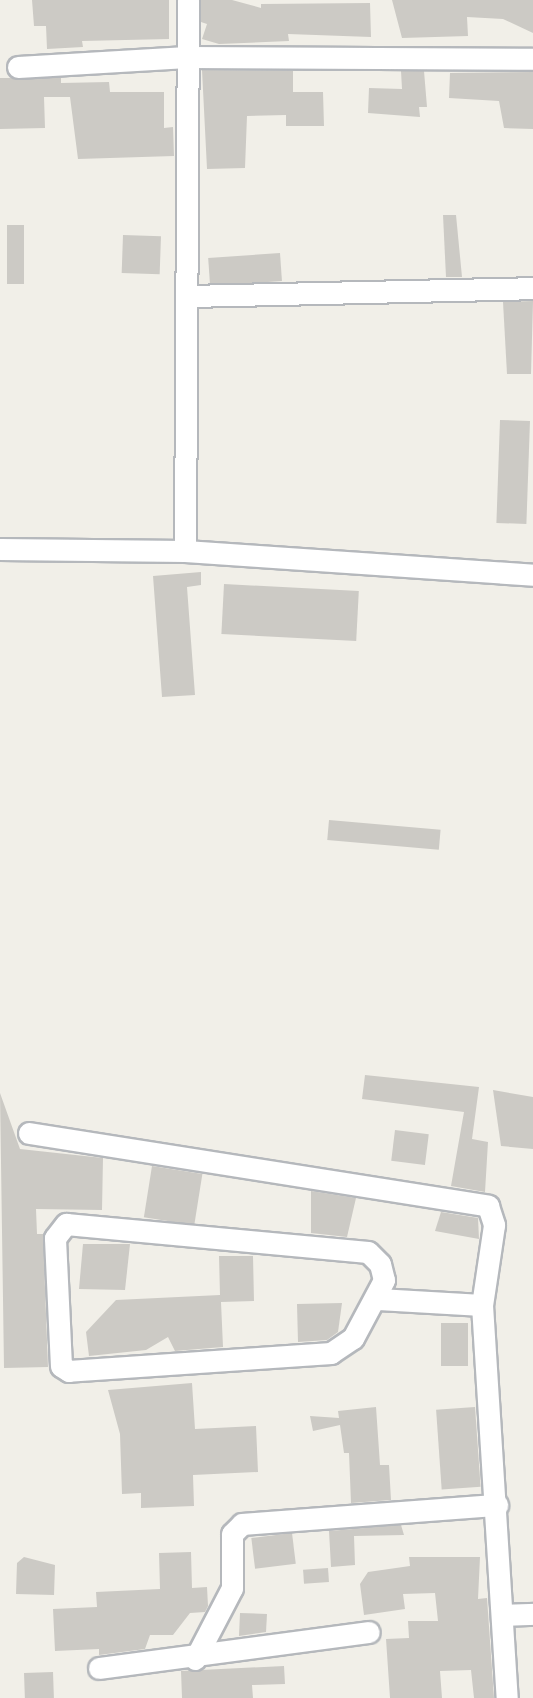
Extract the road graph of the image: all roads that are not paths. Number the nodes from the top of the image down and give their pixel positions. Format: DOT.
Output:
graph roads {
  1 [pos="188,0"];
  2 [pos="187,57"];
  3 [pos="533,59"];
  4 [pos="18,67"];
  5 [pos="533,288"];
  6 [pos="188,296"];
  7 [pos="0,549"];
  8 [pos="184,551"];
  9 [pos="533,575"];
  10 [pos="29,1133"];
  11 [pos="378,1299"];
  12 [pos="482,1305"];
  13 [pos="497,1505"];
  14 [pos="533,1614"];
  15 [pos="503,1615"];
  16 [pos="369,1632"];
  17 [pos="195,1659"];
  18 [pos="99,1668"];
  19 [pos="507,1698"];
  1 -- 2 [label="street"];
  2 -- 3 [label="street"];
  2 -- 4 [label="street"];
  2 -- 6 [label="street"];
  5 -- 6 [label="street"];
  6 -- 8 [label="street"];
  7 -- 8 [label="street"];
  8 -- 9 [label="street"];
  10 -- 12 [label="street"];
  11 -- 11 [label="street"];
  11 -- 12 [label="street"];
  12 -- 13 [label="street"];
  13 -- 15 [label="street"];
  13 -- 17 [label="street"];
  14 -- 15 [label="street"];
  15 -- 19 [label="street"];
  16 -- 17 [label="street"];
  17 -- 18 [label="street"];
}
